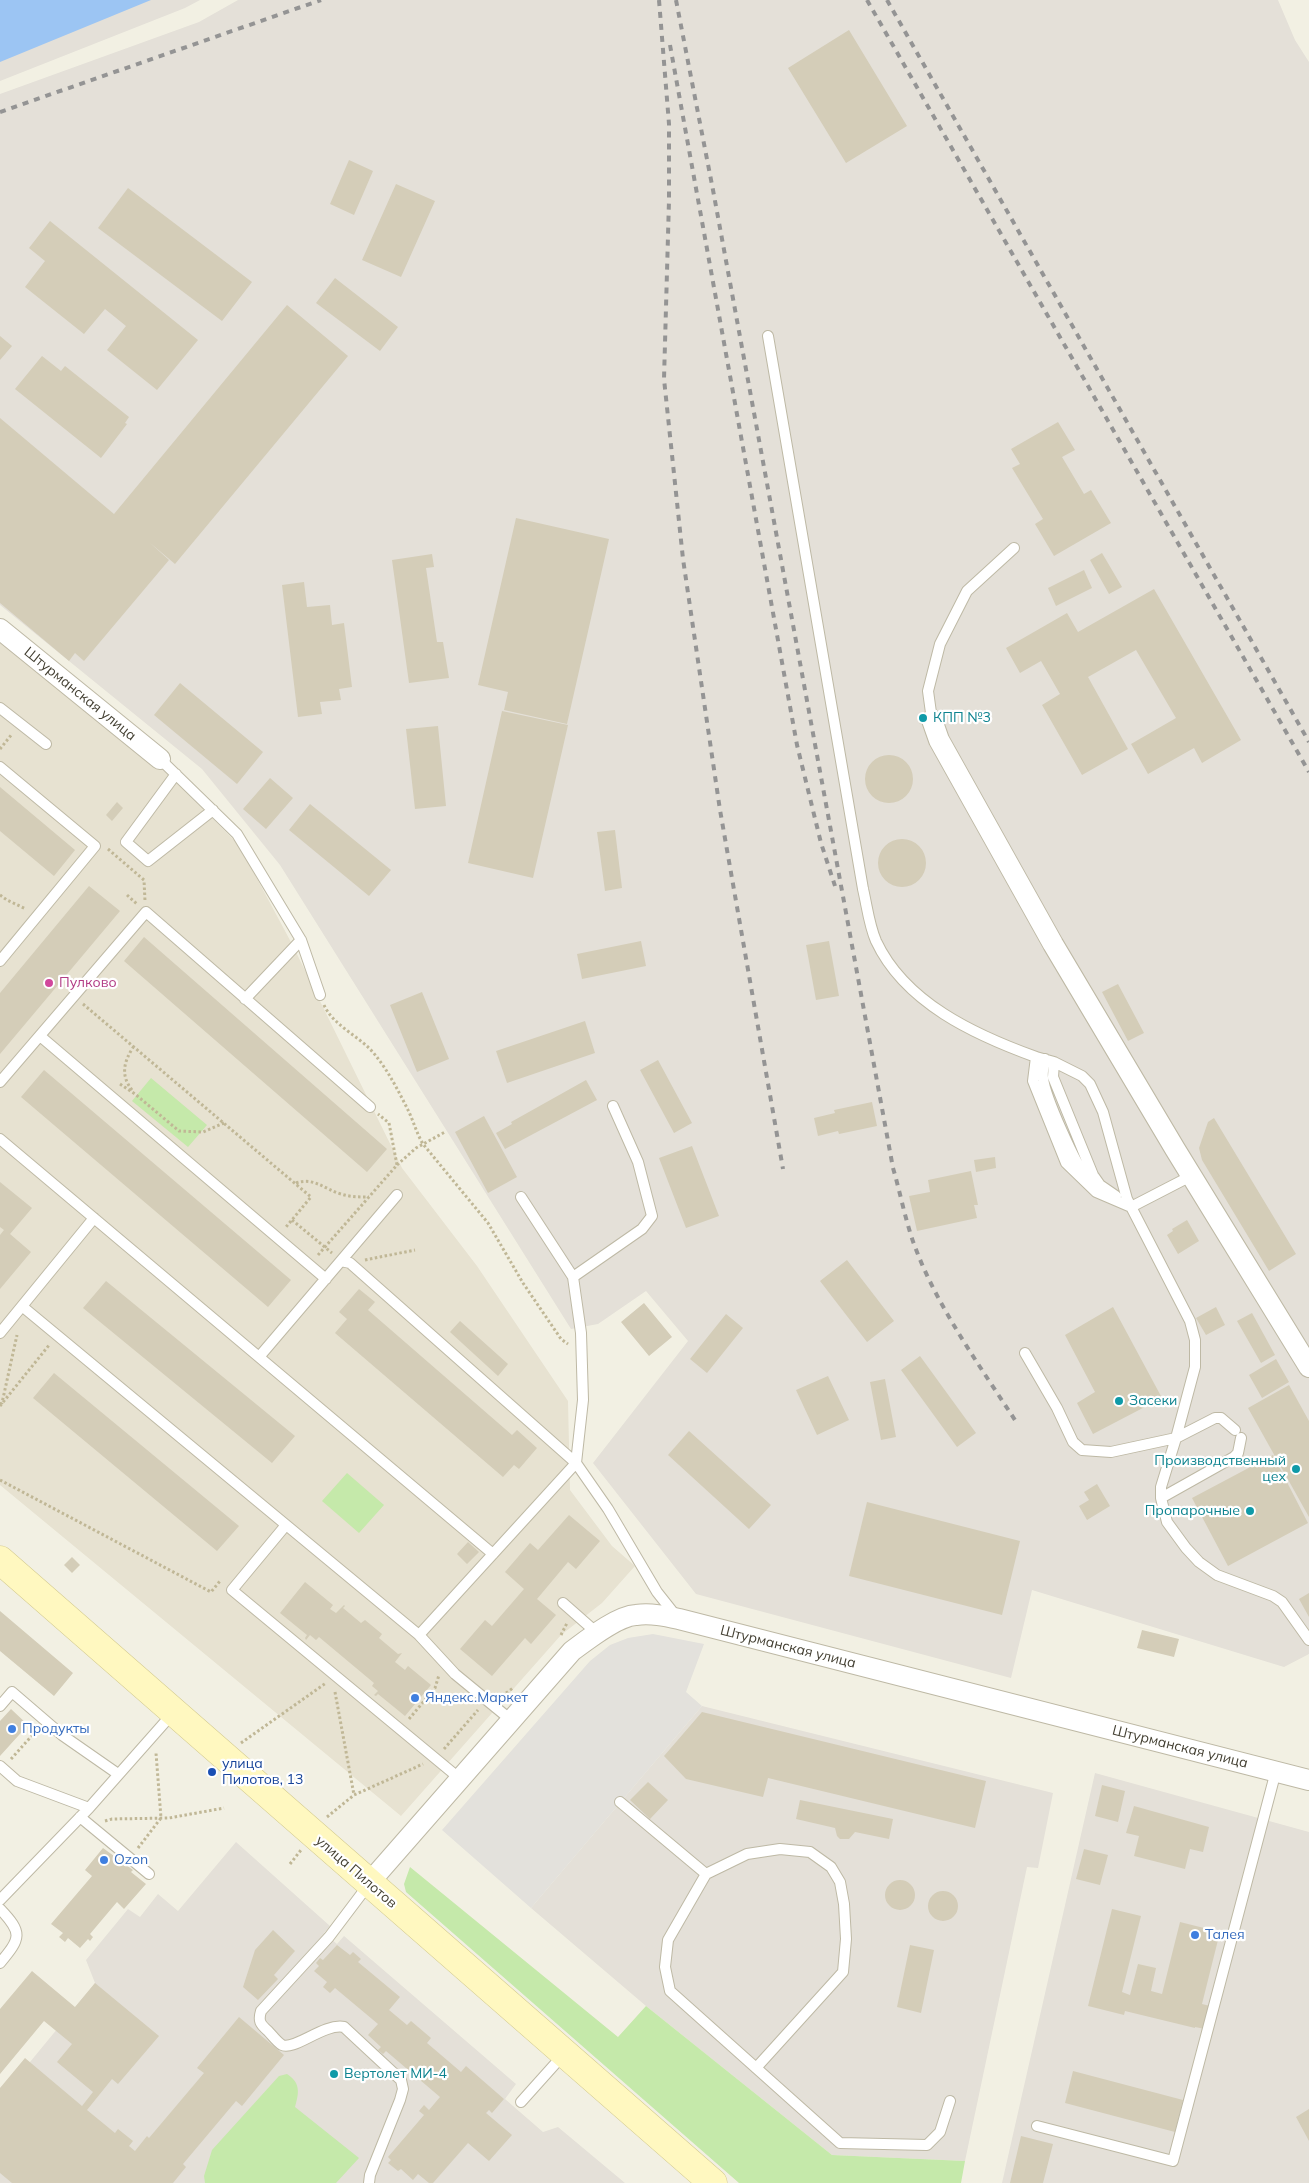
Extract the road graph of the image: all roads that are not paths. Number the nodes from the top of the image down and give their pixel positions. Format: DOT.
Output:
graph roads {
  1 [pos="768,336"];
  2 [pos="1014,548"];
  3 [pos="0,629"];
  4 [pos="0,708"];
  5 [pos="932,720"];
  6 [pos="46,744"];
  7 [pos="160,759"];
  8 [pos="0,767"];
  9 [pos="176,774"];
  10 [pos="213,810"];
  11 [pos="301,940"];
  12 [pos="0,961"];
  13 [pos="320,995"];
  14 [pos="245,999"];
  15 [pos="40,1036"];
  16 [pos="1045,1059"];
  17 [pos="0,1082"];
  18 [pos="612,1106"];
  19 [pos="370,1107"];
  20 [pos="0,1139"];
  21 [pos="1191,1176"];
  22 [pos="397,1195"];
  23 [pos="521,1197"];
  24 [pos="1131,1207"];
  25 [pos="94,1218"];
  26 [pos="346,1262"];
  27 [pos="573,1277"];
  28 [pos="326,1279"];
  29 [pos="23,1307"];
  30 [pos="0,1333"];
  31 [pos="1025,1353"];
  32 [pos="259,1357"];
  33 [pos="1309,1367"];
  34 [pos="1176,1438"];
  35 [pos="576,1463"];
  36 [pos="1161,1498"];
  37 [pos="286,1525"];
  38 [pos="493,1554"];
  39 [pos="0,1560"];
  40 [pos="567,1606"];
  41 [pos="679,1619"];
  42 [pos="598,1632"];
  43 [pos="419,1635"];
  44 [pos="1309,1640"];
  45 [pos="0,1706"];
  46 [pos="173,1713"];
  47 [pos="511,1720"];
  48 [pos="1,1767"];
  49 [pos="1276,1771"];
  50 [pos="118,1774"];
  51 [pos="459,1778"];
  52 [pos="1309,1780"];
  53 [pos="620,1802"];
  54 [pos="89,1808"];
  55 [pos="80,1817"];
  56 [pos="149,1874"];
  57 [pos="706,1874"];
  58 [pos="369,1883"];
  59 [pos="0,1900"];
  60 [pos="0,1909"];
  61 [pos="0,1963"];
  62 [pos="564,2053"];
  63 [pos="756,2068"];
  64 [pos="950,2101"];
  65 [pos="521,2102"];
  66 [pos="1037,2126"];
  67 [pos="369,2183"];
  68 [pos="713,2183"];
  1 -- 16 [label="lane"];
  2 -- 5 [label="lane"];
  3 -- 7 [label="street, Штурманская улица"];
  4 -- 6 [label="lane"];
  5 -- 21 [label="street"];
  7 -- 9 [label="lane"];
  8 -- 12 [label="lane"];
  9 -- 10 [label="lane"];
  9 -- 10 [label="lane"];
  10 -- 11 [label="lane"];
  11 -- 13 [label="lane"];
  11 -- 14 [label="lane"];
  14 -- 15 [label="lane"];
  14 -- 19 [label="lane"];
  15 -- 17 [label="lane"];
  15 -- 28 [label="lane"];
  16 -- 24 [label="lane"];
  16 -- 24 [label="lane"];
  16 -- 24 [label="lane"];
  18 -- 27 [label="lane"];
  20 -- 25 [label="lane"];
  21 -- 24 [label="lane"];
  21 -- 33 [label="street"];
  22 -- 26 [label="lane"];
  23 -- 27 [label="lane"];
  24 -- 34 [label="lane"];
  25 -- 29 [label="lane"];
  25 -- 32 [label="lane"];
  26 -- 28 [label="lane"];
  26 -- 35 [label="lane"];
  27 -- 35 [label="lane"];
  28 -- 32 [label="lane"];
  29 -- 30 [label="lane"];
  29 -- 37 [label="lane"];
  31 -- 34 [label="lane"];
  32 -- 38 [label="lane"];
  34 -- 36 [label="lane"];
  34 -- 36 [label="lane"];
  35 -- 38 [label="lane"];
  35 -- 41 [label="lane"];
  36 -- 44 [label="lane"];
  37 -- 43 [label="lane"];
  37 -- 51 [label="lane"];
  38 -- 43 [label="lane"];
  39 -- 46 [label="street, улица Пилотов"];
  40 -- 42 [label="lane"];
  41 -- 42 [label="street, Штурманская улица"];
  41 -- 49 [label="street, Штурманская улица"];
  42 -- 47 [label="street, Штурманская улица"];
  43 -- 47 [label="lane"];
  45 -- 50 [label="lane"];
  46 -- 50 [label="lane"];
  46 -- 58 [label="street, улица Пилотов"];
  47 -- 51 [label="street, Штурманская улица"];
  48 -- 54 [label="lane"];
  49 -- 52 [label="street, Штурманская улица"];
  49 -- 66 [label="lane"];
  50 -- 54 [label="lane"];
  51 -- 58 [label="street, Штурманская улица"];
  53 -- 57 [label="lane"];
  54 -- 55 [label="lane"];
  55 -- 56 [label="lane"];
  55 -- 59 [label="lane"];
  57 -- 63 [label="lane"];
  57 -- 63 [label="lane"];
  58 -- 62 [label="street, улица Пилотов"];
  58 -- 67 [label="lane"];
  60 -- 61 [label="lane"];
  62 -- 65 [label="lane"];
  62 -- 68 [label="street, улица Пилотов"];
  63 -- 64 [label="lane"];
}
